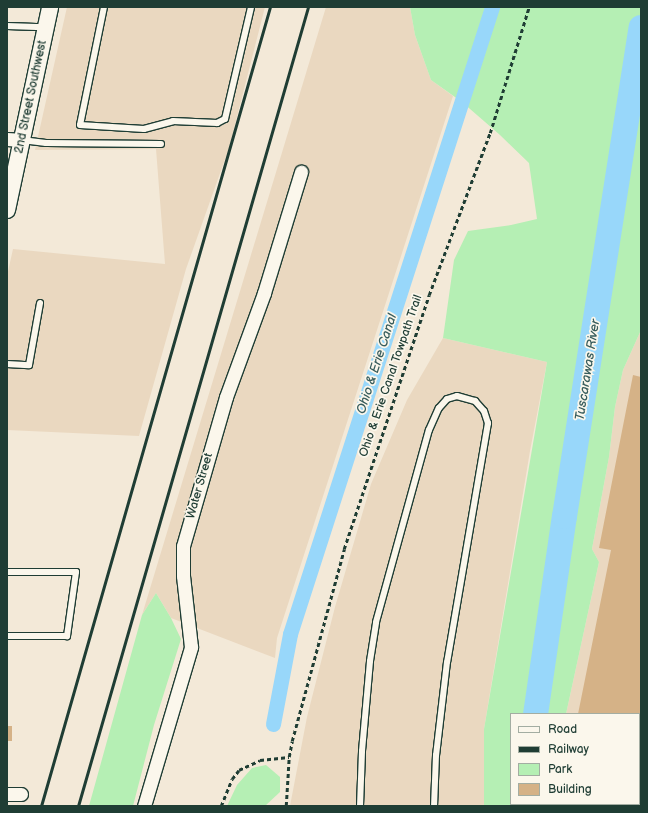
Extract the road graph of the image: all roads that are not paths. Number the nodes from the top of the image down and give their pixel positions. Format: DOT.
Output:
graph roads {
  1 [pos="50,7"];
  2 [pos="104,7"];
  3 [pos="252,7"];
  4 [pos="7,26"];
  5 [pos="46,27"];
  6 [pos="14,139"];
  7 [pos="160,144"];
  8 [pos="301,172"];
  9 [pos="7,210"];
  10 [pos="40,303"];
  11 [pos="7,364"];
  12 [pos="7,572"];
  13 [pos="7,636"];
  14 [pos="7,794"];
  15 [pos="22,794"];
  16 [pos="144,806"];
  17 [pos="360,806"];
  18 [pos="434,806"];
  1 -- 5 [label="street, 2nd Street Southwest"];
  2 -- 3 [label="lane"];
  4 -- 5 [label="lane"];
  5 -- 6 [label="street, 2nd Street Southwest"];
  6 -- 7 [label="lane"];
  6 -- 9 [label="street, 2nd Street Southwest"];
  8 -- 16 [label="street, Water Street"];
  10 -- 11 [label="lane"];
  12 -- 13 [label="lane"];
  14 -- 15 [label="street"];
  17 -- 18 [label="lane"];
}
